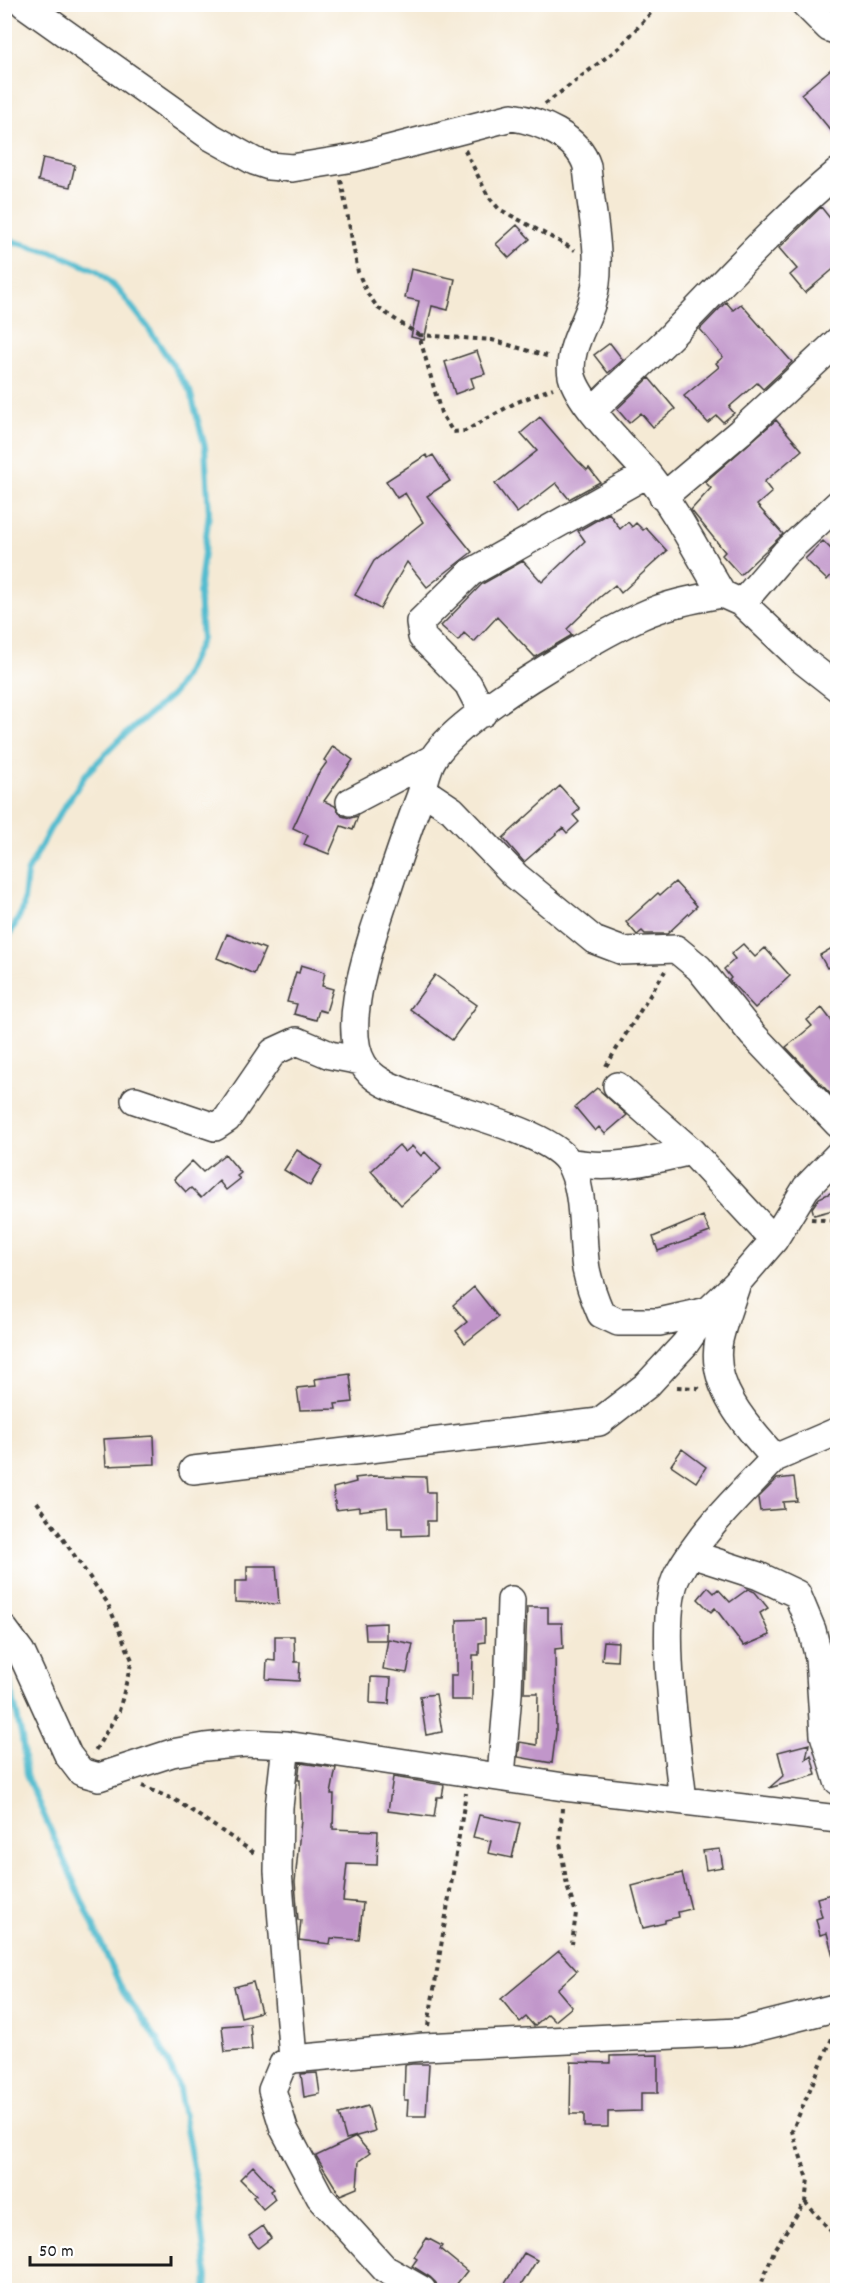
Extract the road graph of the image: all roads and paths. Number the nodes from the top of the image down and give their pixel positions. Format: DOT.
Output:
graph roads {
  1 [pos="24,4"];
  2 [pos="659,4"];
  3 [pos="805,4"];
  4 [pos="837,31"];
  5 [pos="521,118"];
  6 [pos="459,130"];
  7 [pos="338,160"];
  8 [pos="837,172"];
  9 [pos="596,261"];
  10 [pos="419,335"];
  11 [pos="837,341"];
  12 [pos="573,378"];
  13 [pos="593,411"];
  14 [pos="647,474"];
  15 [pos="663,497"];
  16 [pos="837,504"];
  17 [pos="732,598"];
  18 [pos="837,688"];
  19 [pos="483,713"];
  20 [pos="432,759"];
  21 [pos="422,790"];
  22 [pos="351,802"];
  23 [pos="676,949"];
  24 [pos="361,1061"];
  25 [pos="617,1086"];
  26 [pos="135,1100"];
  27 [pos="837,1125"];
  28 [pos="691,1151"];
  29 [pos="837,1155"];
  30 [pos="568,1162"];
  31 [pos="774,1240"];
  32 [pos="736,1284"];
  33 [pos="708,1311"];
  34 [pos="647,1384"];
  35 [pos="706,1395"];
  36 [pos="837,1431"];
  37 [pos="775,1458"];
  38 [pos="193,1470"];
  39 [pos="37,1502"];
  40 [pos="691,1554"];
  41 [pos="511,1600"];
  42 [pos="4,1629"];
  43 [pos="286,1745"];
  44 [pos="81,1772"];
  45 [pos="469,1773"];
  46 [pos="114,1774"];
  47 [pos="501,1776"];
  48 [pos="837,1781"];
  49 [pos="564,1787"];
  50 [pos="683,1801"];
  51 [pos="837,1820"];
  52 [pos="279,1871"];
  53 [pos="572,1944"];
  54 [pos="837,2007"];
  55 [pos="837,2026"];
  56 [pos="424,2047"];
  57 [pos="293,2059"];
  58 [pos="805,2202"];
  59 [pos="837,2240"];
  60 [pos="422,2290"];
  61 [pos="759,2290"];
  1 -- 7 [label="street"];
  2 -- 5 [label="path"];
  3 -- 4 [label="street"];
  5 -- 6 [label="street"];
  5 -- 9 [label="street"];
  6 -- 7 [label="street"];
  6 -- 9 [label="path"];
  7 -- 10 [label="path"];
  8 -- 13 [label="street"];
  9 -- 12 [label="street"];
  10 -- 12 [label="path"];
  10 -- 12 [label="path"];
  11 -- 15 [label="street"];
  12 -- 13 [label="street"];
  13 -- 14 [label="street"];
  14 -- 15 [label="street"];
  14 -- 19 [label="street"];
  15 -- 17 [label="street"];
  16 -- 17 [label="street"];
  17 -- 18 [label="street"];
  17 -- 19 [label="street"];
  19 -- 20 [label="street"];
  20 -- 21 [label="street"];
  20 -- 22 [label="street"];
  21 -- 23 [label="street"];
  21 -- 24 [label="street"];
  23 -- 25 [label="path"];
  23 -- 27 [label="street"];
  24 -- 26 [label="street"];
  24 -- 30 [label="street"];
  25 -- 28 [label="street"];
  28 -- 30 [label="street"];
  28 -- 31 [label="street"];
  29 -- 31 [label="street"];
  30 -- 33 [label="street"];
  31 -- 32 [label="street"];
  32 -- 33 [label="street"];
  32 -- 37 [label="street"];
  33 -- 34 [label="street"];
  34 -- 35 [label="path"];
  34 -- 38 [label="street"];
  36 -- 37 [label="street"];
  37 -- 40 [label="street"];
  39 -- 44 [label="path"];
  40 -- 48 [label="street"];
  40 -- 50 [label="street"];
  41 -- 47 [label="street"];
  42 -- 44 [label="street"];
  43 -- 45 [label="street"];
  43 -- 46 [label="street"];
  43 -- 52 [label="street"];
  44 -- 46 [label="street"];
  45 -- 47 [label="street"];
  45 -- 56 [label="path"];
  46 -- 52 [label="path"];
  47 -- 49 [label="street"];
  49 -- 50 [label="street"];
  49 -- 53 [label="path"];
  50 -- 51 [label="street"];
  52 -- 57 [label="street"];
  54 -- 56 [label="street"];
  55 -- 58 [label="path"];
  56 -- 57 [label="street"];
  57 -- 60 [label="street"];
  58 -- 59 [label="path"];
  58 -- 61 [label="path"];
}
